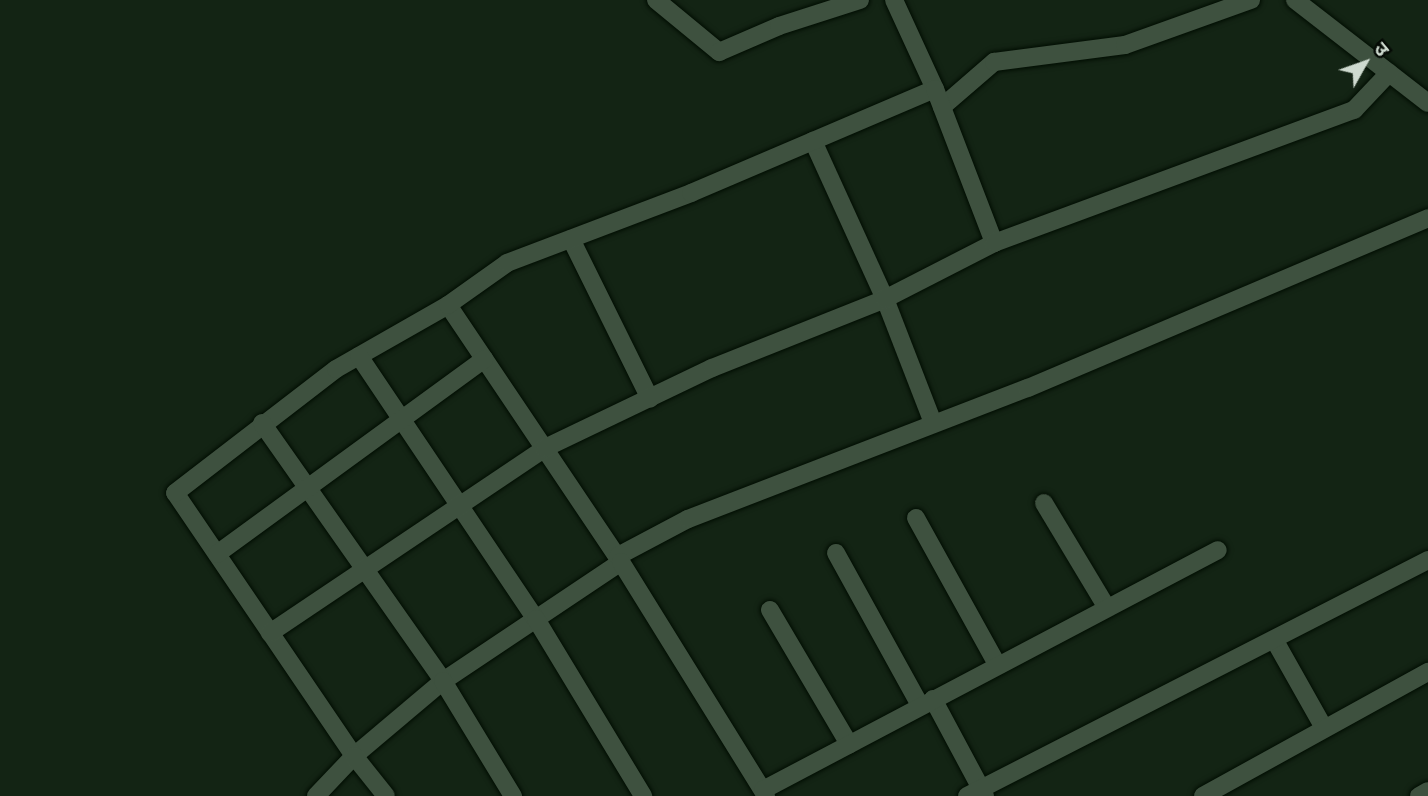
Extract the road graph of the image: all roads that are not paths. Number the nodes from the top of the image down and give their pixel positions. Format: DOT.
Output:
graph roads {
  1 [pos="656,0"];
  2 [pos="860,0"];
  3 [pos="894,0"];
  4 [pos="1251,0"];
  5 [pos="1295,0"];
  6 [pos="1389,74"];
  7 [pos="935,89"];
  8 [pos="1428,103"];
  9 [pos="942,107"];
  10 [pos="813,141"];
  11 [pos="1428,218"];
  12 [pos="571,239"];
  13 [pos="994,243"];
  14 [pos="885,299"];
  15 [pos="448,305"];
  16 [pos="359,356"];
  17 [pos="485,359"];
  18 [pos="650,399"];
  19 [pos="399,419"];
  20 [pos="262,423"];
  21 [pos="933,423"];
  22 [pos="545,448"];
  23 [pos="310,490"];
  24 [pos="1044,503"];
  25 [pos="459,507"];
  26 [pos="916,518"];
  27 [pos="1218,550"];
  28 [pos="836,553"];
  29 [pos="217,554"];
  30 [pos="620,559"];
  31 [pos="1428,560"];
  32 [pos="366,569"];
  33 [pos="1106,606"];
  34 [pos="770,610"];
  35 [pos="536,619"];
  36 [pos="270,633"];
  37 [pos="1275,641"];
  38 [pos="997,664"];
  39 [pos="1428,672"];
  40 [pos="443,681"];
  41 [pos="927,702"];
  42 [pos="1324,729"];
  43 [pos="849,744"];
  44 [pos="354,756"];
  45 [pos="1428,791"];
  46 [pos="765,793"];
  47 [pos="978,794"];
  48 [pos="316,796"];
  49 [pos="386,796"];
  50 [pos="513,796"];
  51 [pos="643,796"];
  52 [pos="1203,796"];
  53 [pos="1419,796"];
  1 -- 2 [label="street"];
  3 -- 7 [label="street"];
  4 -- 9 [label="street"];
  5 -- 6 [label="street"];
  6 -- 8 [label="street"];
  6 -- 13 [label="street"];
  7 -- 9 [label="street"];
  7 -- 10 [label="street"];
  9 -- 13 [label="street"];
  10 -- 12 [label="street"];
  10 -- 14 [label="street"];
  11 -- 21 [label="street"];
  12 -- 15 [label="street"];
  12 -- 18 [label="street"];
  13 -- 14 [label="street"];
  14 -- 18 [label="street"];
  14 -- 21 [label="street"];
  15 -- 16 [label="street"];
  15 -- 17 [label="street"];
  16 -- 19 [label="street"];
  16 -- 20 [label="street"];
  17 -- 19 [label="street"];
  17 -- 22 [label="street"];
  18 -- 22 [label="street"];
  19 -- 23 [label="street"];
  19 -- 25 [label="street"];
  20 -- 23 [label="street"];
  20 -- 29 [label="street"];
  21 -- 30 [label="street"];
  22 -- 25 [label="street"];
  22 -- 30 [label="street"];
  23 -- 29 [label="street"];
  23 -- 32 [label="street"];
  24 -- 33 [label="street"];
  25 -- 32 [label="street"];
  25 -- 35 [label="street"];
  26 -- 38 [label="street"];
  27 -- 33 [label="street"];
  28 -- 41 [label="street"];
  29 -- 36 [label="street"];
  30 -- 35 [label="street"];
  30 -- 46 [label="street"];
  31 -- 37 [label="street"];
  32 -- 36 [label="street"];
  32 -- 40 [label="street"];
  33 -- 38 [label="street"];
  34 -- 43 [label="street"];
  35 -- 40 [label="street"];
  35 -- 51 [label="street"];
  36 -- 44 [label="street"];
  37 -- 42 [label="street"];
  37 -- 47 [label="street"];
  38 -- 41 [label="street"];
  39 -- 42 [label="street"];
  40 -- 44 [label="street"];
  40 -- 50 [label="street"];
  41 -- 43 [label="street"];
  41 -- 47 [label="street"];
  42 -- 52 [label="street"];
  43 -- 46 [label="street"];
  44 -- 48 [label="street"];
  44 -- 49 [label="street"];
  45 -- 53 [label="street"];
}
